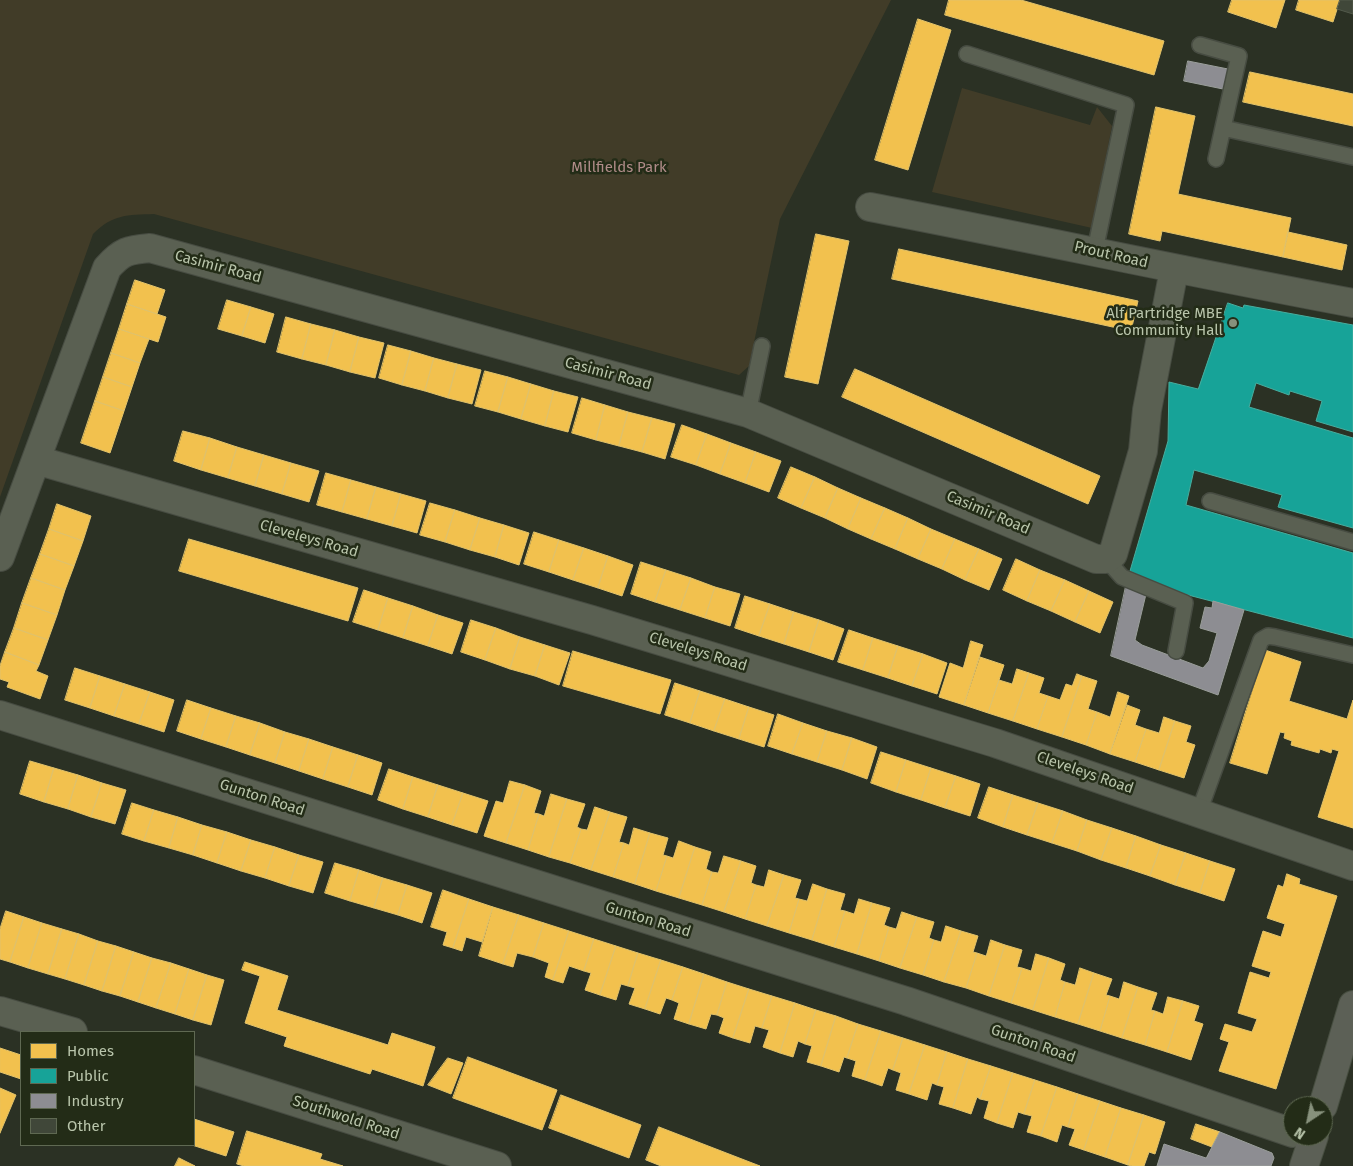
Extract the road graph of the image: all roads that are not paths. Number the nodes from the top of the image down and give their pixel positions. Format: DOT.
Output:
graph roads {
  1 [pos="1200,45"];
  2 [pos="967,54"];
  3 [pos="1223,128"];
  4 [pos="1353,157"];
  5 [pos="1216,159"];
  6 [pos="870,207"];
  7 [pos="1095,250"];
  8 [pos="1174,270"];
  9 [pos="1353,303"];
  10 [pos="762,346"];
  11 [pos="748,413"];
  12 [pos="36,460"];
  13 [pos="1210,502"];
  14 [pos="1353,542"];
  15 [pos="0,557"];
  16 [pos="1106,560"];
  17 [pos="1176,651"];
  18 [pos="1353,655"];
  19 [pos="0,715"];
  20 [pos="1199,812"];
  21 [pos="1353,866"];
  22 [pos="1353,1005"];
  23 [pos="0,1011"];
  24 [pos="70,1031"];
  25 [pos="195,1070"];
  26 [pos="1326,1096"];
  27 [pos="1283,1128"];
  28 [pos="1305,1146"];
  29 [pos="497,1166"];
  30 [pos="1304,1166"];
  1 -- 3 [label="lane"];
  2 -- 7 [label="lane"];
  3 -- 4 [label="lane"];
  3 -- 5 [label="lane"];
  6 -- 7 [label="street, Prout Road"];
  7 -- 8 [label="street, Prout Road"];
  8 -- 9 [label="street, Prout Road"];
  8 -- 16 [label="street"];
  10 -- 11 [label="lane"];
  11 -- 12 [label="street, Casimir Road"];
  11 -- 16 [label="street, Casimir Road"];
  12 -- 15 [label="street, Casimir Road"];
  12 -- 20 [label="street, Cleveleys Road"];
  13 -- 14 [label="lane"];
  16 -- 17 [label="lane"];
  18 -- 20 [label="lane"];
  19 -- 27 [label="street, Gunton Road"];
  20 -- 21 [label="street, Cleveleys Road"];
  22 -- 26 [label="highway"];
  23 -- 24 [label="street"];
  25 -- 29 [label="street, Southwold Road"];
  28 -- 30 [label="highway"];
}
